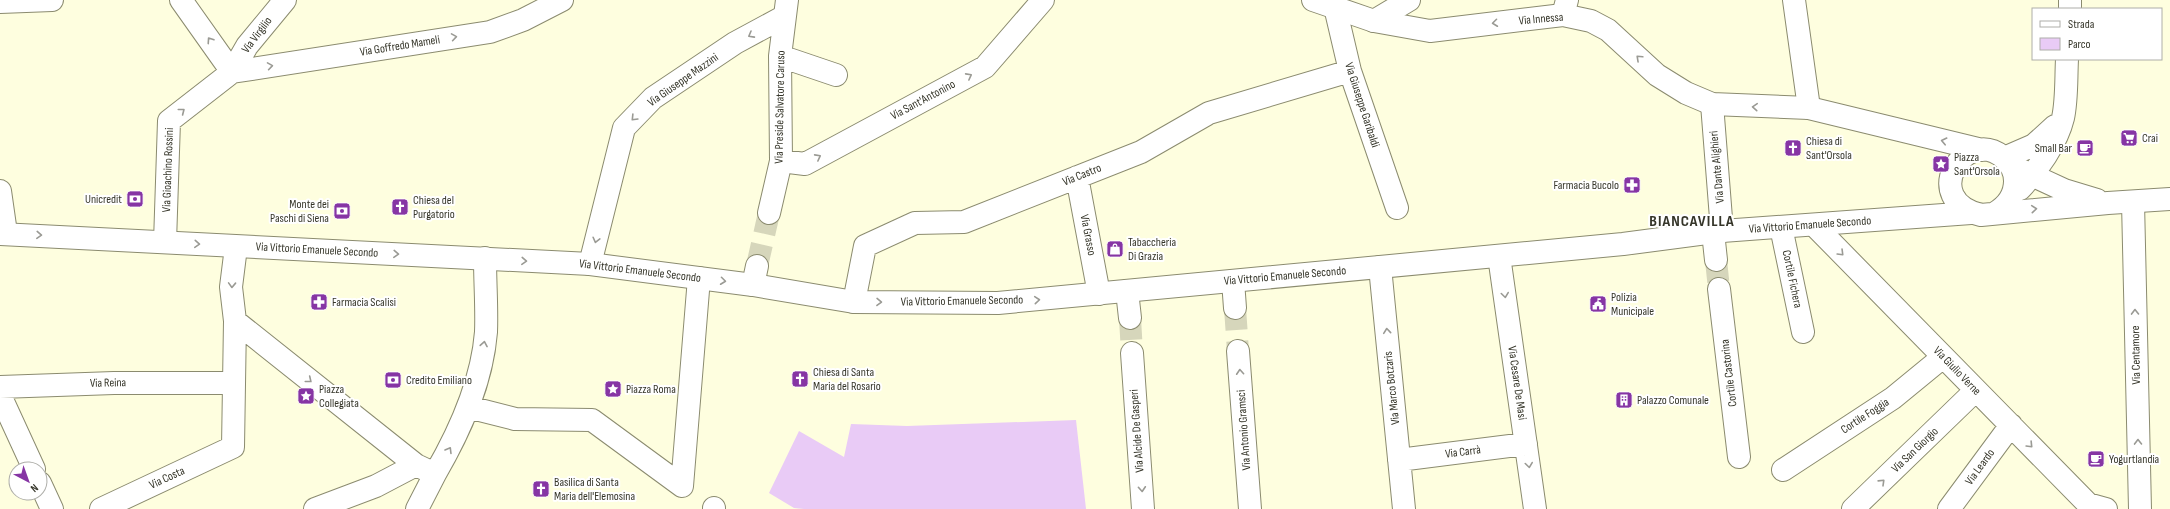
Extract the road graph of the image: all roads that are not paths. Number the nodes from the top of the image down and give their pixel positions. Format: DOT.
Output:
graph roads {
  1 [pos="52,0"];
  2 [pos="181,0"];
  3 [pos="285,0"];
  4 [pos="562,0"];
  5 [pos="1043,0"];
  6 [pos="1313,0"];
  7 [pos="1409,0"];
  8 [pos="1794,0"];
  9 [pos="0,2"];
  10 [pos="1335,4"];
  11 [pos="786,8"];
  12 [pos="1565,8"];
  13 [pos="1374,21"];
  14 [pos="780,56"];
  15 [pos="2067,60"];
  16 [pos="1350,71"];
  17 [pos="232,72"];
  18 [pos="836,75"];
  19 [pos="1803,102"];
  20 [pos="1712,104"];
  21 [pos="2063,118"];
  22 [pos="1982,150"];
  23 [pos="781,161"];
  24 [pos="2007,161"];
  25 [pos="2032,176"];
  26 [pos="1077,177"];
  27 [pos="0,191"];
  28 [pos="2012,196"];
  29 [pos="2170,199"];
  30 [pos="2132,202"];
  31 [pos="2108,203"];
  32 [pos="1397,208"];
  33 [pos="769,213"];
  34 [pos="1971,213"];
  35 [pos="1995,213"];
  36 [pos="1814,225"];
  37 [pos="1781,227"];
  38 [pos="1717,232"];
  39 [pos="3,234"];
  40 [pos="165,242"];
  41 [pos="236,247"];
  42 [pos="1499,256"];
  43 [pos="485,258"];
  44 [pos="1716,260"];
  45 [pos="590,264"];
  46 [pos="1380,267"];
  47 [pos="699,278"];
  48 [pos="1233,281"];
  49 [pos="1719,289"];
  50 [pos="1127,291"];
  51 [pos="1099,294"];
  52 [pos="854,302"];
  53 [pos="1235,308"];
  54 [pos="1130,318"];
  55 [pos="235,320"];
  56 [pos="1803,332"];
  57 [pos="1238,351"];
  58 [pos="1132,353"];
  59 [pos="1943,357"];
  60 [pos="225,383"];
  61 [pos="0,387"];
  62 [pos="1976,390"];
  63 [pos="0,395"];
  64 [pos="468,407"];
  65 [pos="6,423"];
  66 [pos="2011,425"];
  67 [pos="1526,444"];
  68 [pos="1739,458"];
  69 [pos="1399,460"];
  70 [pos="29,461"];
  71 [pos="425,470"];
  72 [pos="1783,470"];
  73 [pos="2093,507"];
  74 [pos="101,509"];
  75 [pos="315,509"];
  76 [pos="417,509"];
  77 [pos="1143,509"];
  78 [pos="1250,509"];
  79 [pos="1404,509"];
  80 [pos="1535,509"];
  81 [pos="1854,509"];
  82 [pos="1949,509"];
  83 [pos="2140,509"];
  1 -- 9 [label="street"];
  17 -- 2 [label="street, one-way"];
  3 -- 17 [label="street, Via Virgilio"];
  17 -- 4 [label="street, Via Goffredo Mameli, one-way"];
  23 -- 5 [label="street, Via Sant'Antonino, one-way"];
  6 -- 10 [label="street, Via Innessa"];
  7 -- 13 [label="street"];
  8 -- 19 [label="street"];
  10 -- 13 [label="street, Via Innessa"];
  10 -- 16 [label="street, Via Giuseppe Garibaldi"];
  11 -- 14 [label="street, Via Preside Salvatore Caruso"];
  11 -- 45 [label="street, Via Giuseppe Mazzini, one-way"];
  12 -- 13 [label="street, Via Innessa, one-way"];
  20 -- 12 [label="street, Via Innessa, one-way"];
  14 -- 18 [label="street"];
  14 -- 23 [label="street, Via Preside Salvatore Caruso"];
  15 -- 21 [label="street"];
  16 -- 26 [label="street, Via Castro"];
  16 -- 32 [label="street, Via Giuseppe Garibaldi"];
  40 -- 17 [label="street, Via Gioachino Rossini, one-way"];
  19 -- 20 [label="street, Via Innessa, one-way"];
  22 -- 19 [label="street, Via Innessa, one-way"];
  20 -- 38 [label="street, Via Dante Alighieri"];
  21 -- 24 [label="street"];
  21 -- 25 [label="street"];
  22 -- 24 [label="street"];
  22 -- 34 [label="street"];
  23 -- 33 [label="street, Via Preside Salvatore Caruso"];
  24 -- 25 [label="street"];
  24 -- 28 [label="street"];
  25 -- 28 [label="street"];
  25 -- 31 [label="street"];
  26 -- 51 [label="street, Via Grasso"];
  26 -- 52 [label="street, Via Castro"];
  27 -- 39 [label="street"];
  28 -- 35 [label="street"];
  29 -- 30 [label="street"];
  30 -- 31 [label="street"];
  83 -- 30 [label="street, Via Centamore, one-way"];
  35 -- 31 [label="street, one-way"];
  34 -- 35 [label="street"];
  34 -- 36 [label="street, Via Vittorio Emanuele Secondo"];
  36 -- 37 [label="street, Via Vittorio Emanuele Secondo"];
  36 -- 59 [label="street, Via Giulio Verne, one-way"];
  37 -- 38 [label="street, Via Vittorio Emanuele Secondo"];
  37 -- 56 [label="street, Cortile Fichera"];
  38 -- 42 [label="street, Via Vittorio Emanuele Secondo"];
  38 -- 44 [label="street, Via Dante Alighieri"];
  39 -- 40 [label="street, Via Vittorio Emanuele Secondo, one-way"];
  40 -- 41 [label="street, Via Vittorio Emanuele Secondo, one-way"];
  41 -- 43 [label="street, Via Vittorio Emanuele Secondo, one-way"];
  41 -- 55 [label="street, one-way"];
  42 -- 46 [label="street, Via Vittorio Emanuele Secondo"];
  42 -- 67 [label="street, Via Cesare De Masi, one-way"];
  43 -- 45 [label="street, Via Vittorio Emanuele Secondo, one-way"];
  64 -- 43 [label="street, one-way"];
  45 -- 47 [label="street, Via Vittorio Emanuele Secondo"];
  46 -- 48 [label="street, Via Vittorio Emanuele Secondo"];
  69 -- 46 [label="street, Via Marco Botzaris, one-way"];
  47 -- 52 [label="street, Via Vittorio Emanuele Secondo, one-way"];
  47 -- 64 [label="street"];
  48 -- 50 [label="street, Via Vittorio Emanuele Secondo"];
  48 -- 53 [label="street"];
  49 -- 68 [label="street, Cortile Castorina"];
  50 -- 51 [label="street, Via Vittorio Emanuele Secondo"];
  50 -- 54 [label="street"];
  52 -- 51 [label="street, Via Vittorio Emanuele Secondo, one-way"];
  55 -- 60 [label="street"];
  55 -- 71 [label="street, one-way"];
  78 -- 57 [label="street, Via Antonio Gramsci, one-way"];
  58 -- 77 [label="street, Via Alcide De Gasperi, one-way"];
  59 -- 62 [label="street, Via Giulio Verne"];
  59 -- 72 [label="street, Cortile Foggia"];
  60 -- 61 [label="street, Via Reina"];
  60 -- 74 [label="street, Via Costa"];
  62 -- 66 [label="street, Via Giulio Verne"];
  81 -- 62 [label="street, Via San Giorgio, one-way"];
  63 -- 65 [label="street"];
  71 -- 64 [label="street, one-way"];
  65 -- 70 [label="street"];
  66 -- 73 [label="street, Via Giulio Verne, one-way"];
  66 -- 82 [label="street, Via Leardo"];
  67 -- 69 [label="street, Via Carrà"];
  67 -- 80 [label="street, Via Cesare De Masi, one-way"];
  69 -- 79 [label="street, Via Marco Botzaris"];
  71 -- 75 [label="street"];
  71 -- 76 [label="street"];
}
